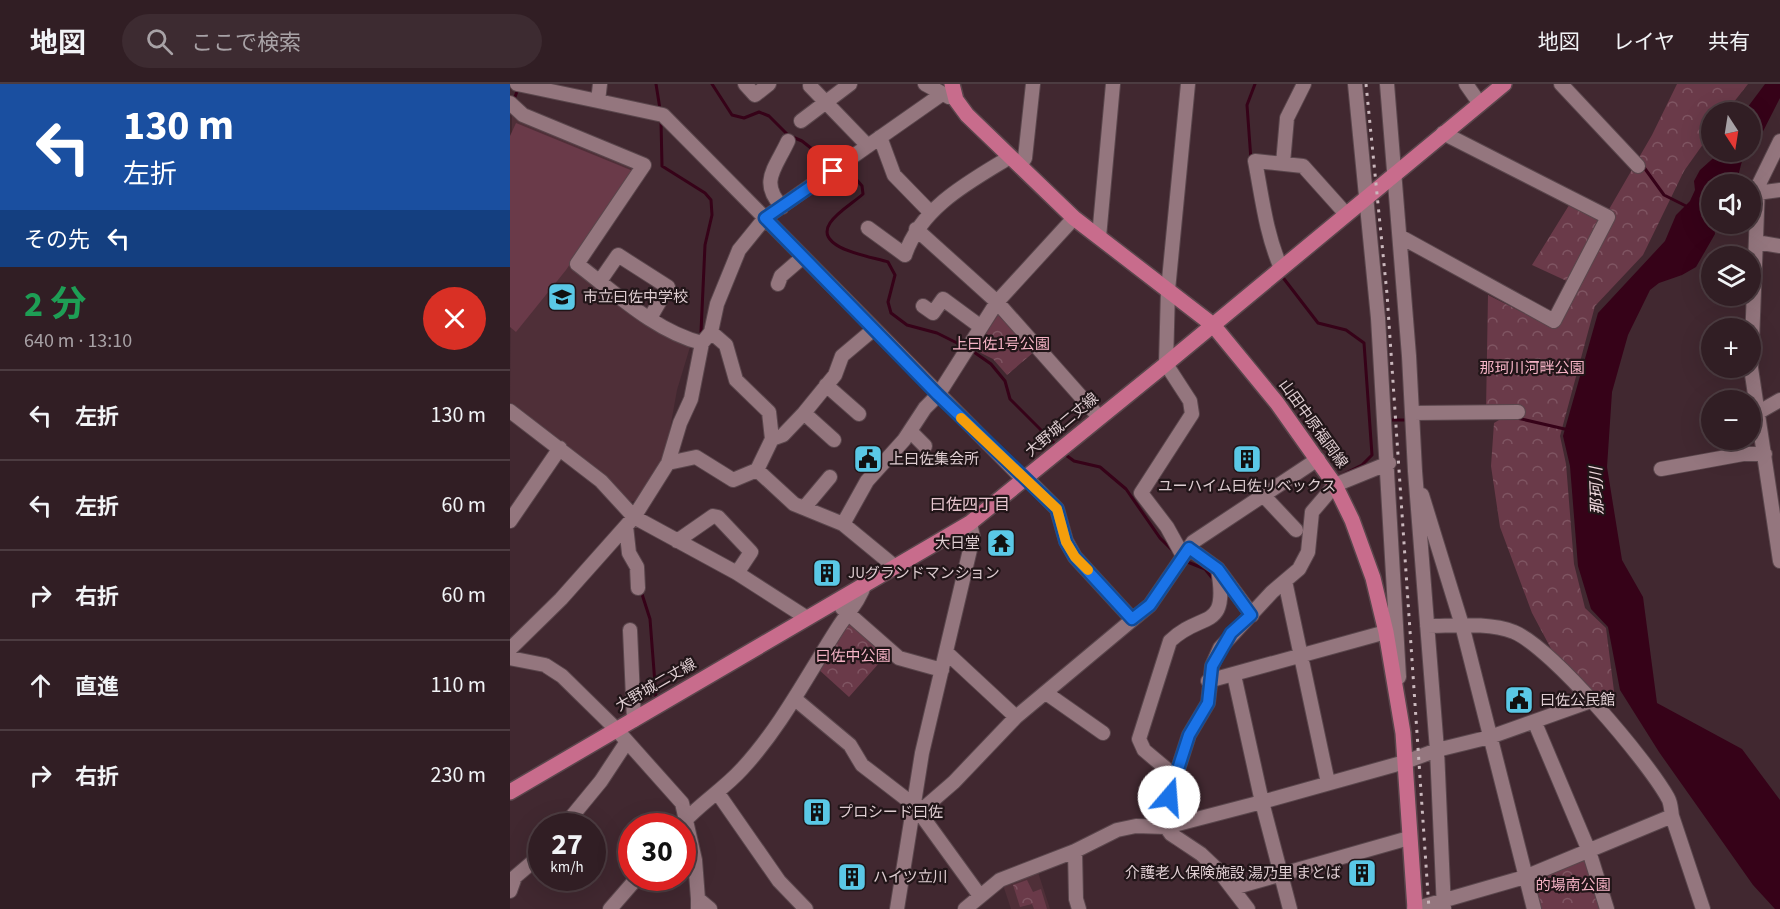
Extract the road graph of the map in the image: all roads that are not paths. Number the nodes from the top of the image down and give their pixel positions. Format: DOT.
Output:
graph roads {
  1 [pos="519,84"];
  2 [pos="600,84"];
  3 [pos="745,84"];
  4 [pos="769,84"];
  5 [pos="850,84"];
  6 [pos="925,84"];
  7 [pos="1033,84"];
  8 [pos="1113,84"];
  9 [pos="1188,84"];
  10 [pos="1304,84"];
  11 [pos="1354,84"];
  12 [pos="1387,84"];
  13 [pos="1466,84"];
  14 [pos="1504,84"];
  15 [pos="1561,84"];
  16 [pos="810,86"];
  17 [pos="950,93"];
  18 [pos="598,101"];
  19 [pos="826,103"];
  20 [pos="1480,104"];
  21 [pos="513,105"];
  22 [pos="801,121"];
  23 [pos="1443,134"];
  24 [pos="880,137"];
  25 [pos="788,141"];
  26 [pos="1780,141"];
  27 [pos="867,147"];
  28 [pos="1015,161"];
  29 [pos="1283,163"];
  30 [pos="1638,166"];
  31 [pos="1395,172"];
  32 [pos="1761,181"];
  33 [pos="1761,189"];
  34 [pos="1780,190"];
  35 [pos="1365,198"];
  36 [pos="782,207"];
  37 [pos="930,212"];
  38 [pos="1346,214"];
  39 [pos="765,218"];
  40 [pos="1074,218"];
  41 [pos="868,228"];
  42 [pos="916,229"];
  43 [pos="1756,234"];
  44 [pos="1099,237"];
  45 [pos="1401,237"];
  46 [pos="1756,242"];
  47 [pos="1780,246"];
  48 [pos="803,256"];
  49 [pos="1281,268"];
  50 [pos="600,281"];
  51 [pos="778,284"];
  52 [pos="1168,290"];
  53 [pos="997,302"];
  54 [pos="923,306"];
  55 [pos="650,318"];
  56 [pos="1213,325"];
  57 [pos="981,327"];
  58 [pos="873,329"];
  59 [pos="706,338"];
  60 [pos="1166,364"];
  61 [pos="826,385"];
  62 [pos="1756,390"];
  63 [pos="938,395"];
  64 [pos="1780,400"];
  65 [pos="510,411"];
  66 [pos="1761,411"];
  67 [pos="1518,412"];
  68 [pos="804,413"];
  69 [pos="1412,413"];
  70 [pos="859,414"];
  71 [pos="1099,417"];
  72 [pos="1761,420"];
  73 [pos="910,431"];
  74 [pos="772,439"];
  75 [pos="834,440"];
  76 [pos="926,446"];
  77 [pos="560,448"];
  78 [pos="1765,454"];
  79 [pos="1318,459"];
  80 [pos="668,463"];
  81 [pos="1389,463"];
  82 [pos="1661,469"];
  83 [pos="757,470"];
  84 [pos="1415,471"];
  85 [pos="830,477"];
  86 [pos="1025,479"];
  87 [pos="1335,485"];
  88 [pos="1263,495"];
  89 [pos="804,508"];
  90 [pos="510,521"];
  91 [pos="630,522"];
  92 [pos="970,523"];
  93 [pos="843,524"];
  94 [pos="1778,528"];
  95 [pos="1296,530"];
  96 [pos="677,541"];
  97 [pos="1186,552"];
  98 [pos="1780,561"];
  99 [pos="894,566"];
  100 [pos="1218,569"];
  101 [pos="737,573"];
  102 [pos="1285,581"];
  103 [pos="865,583"];
  104 [pos="638,588"];
  105 [pos="833,602"];
  106 [pos="849,614"];
  107 [pos="1251,615"];
  108 [pos="807,618"];
  109 [pos="1132,619"];
  110 [pos="1462,625"];
  111 [pos="1427,626"];
  112 [pos="630,630"];
  113 [pos="1386,632"];
  114 [pos="510,649"];
  115 [pos="946,652"];
  116 [pos="1301,653"];
  117 [pos="510,658"];
  118 [pos="942,670"];
  119 [pos="1234,675"];
  120 [pos="1208,681"];
  121 [pos="1046,693"];
  122 [pos="795,699"];
  123 [pos="1591,701"];
  124 [pos="1016,717"];
  125 [pos="634,720"];
  126 [pos="1535,723"];
  127 [pos="616,729"];
  128 [pos="1103,733"];
  129 [pos="1403,733"];
  130 [pos="1490,737"];
  131 [pos="626,744"];
  132 [pos="1437,750"];
  133 [pos="1405,762"];
  134 [pos="1171,773"];
  135 [pos="1328,783"];
  136 [pos="510,792"];
  137 [pos="717,792"];
  138 [pos="1262,802"];
  139 [pos="914,805"];
  140 [pos="575,813"];
  141 [pos="682,813"];
  142 [pos="692,813"];
  143 [pos="1672,816"];
  144 [pos="1159,827"];
  145 [pos="1409,838"];
  146 [pos="1074,850"];
  147 [pos="1590,850"];
  148 [pos="528,866"];
  149 [pos="1280,875"];
  150 [pos="1525,877"];
  151 [pos="696,882"];
  152 [pos="1233,888"];
  153 [pos="510,891"];
  154 [pos="625,891"];
  155 [pos="980,896"];
  156 [pos="698,904"];
  157 [pos="1444,904"];
  158 [pos="610,909"];
  159 [pos="710,909"];
  160 [pos="806,909"];
  161 [pos="897,909"];
  162 [pos="965,909"];
  163 [pos="1079,909"];
  164 [pos="1248,909"];
  165 [pos="1290,909"];
  166 [pos="1414,909"];
  167 [pos="1534,909"];
  168 [pos="1607,909"];
  169 [pos="1703,909"];
  1 -- 18 [label="street"];
  2 -- 18 [label="street"];
  3 -- 4 [label="street"];
  5 -- 19 [label="street"];
  6 -- 17 [label="street"];
  7 -- 28 [label="street"];
  8 -- 44 [label="street"];
  9 -- 52 [label="street"];
  10 -- 29 [label="street"];
  11 -- 35 [label="street"];
  12 -- 31 [label="street"];
  13 -- 20 [label="street"];
  14 -- 20 [label="main road, 大野城二丈線"];
  15 -- 30 [label="street"];
  16 -- 19 [label="street"];
  17 -- 24 [label="street"];
  17 -- 28 [label="main road, 山田中原福岡線"];
  18 -- 39 [label="street"];
  19 -- 22 [label="street"];
  19 -- 27 [label="street"];
  20 -- 23 [label="main road, 大野城二丈線"];
  21 -- 50 [label="street"];
  23 -- 31 [label="main road, 大野城二丈線"];
  23 -- 45 [label="street"];
  24 -- 27 [label="street"];
  24 -- 37 [label="street"];
  25 -- 36 [label="street"];
  26 -- 32 [label="street"];
  27 -- 36 [label="street"];
  28 -- 37 [label="street"];
  28 -- 40 [label="main road, 山田中原福岡線"];
  29 -- 38 [label="street"];
  29 -- 49 [label="street"];
  31 -- 35 [label="main road, 大野城二丈線"];
  31 -- 45 [label="street"];
  33 -- 34 [label="street"];
  35 -- 38 [label="main road, 大野城二丈線"];
  35 -- 81 [label="street"];
  36 -- 39 [label="street"];
  37 -- 42 [label="street"];
  38 -- 49 [label="main road, 大野城二丈線"];
  39 -- 48 [label="street"];
  39 -- 59 [label="street"];
  40 -- 44 [label="main road, 山田中原福岡線"];
  40 -- 53 [label="street"];
  41 -- 42 [label="street"];
  42 -- 53 [label="street"];
  43 -- 46 [label="street"];
  44 -- 52 [label="main road, 山田中原福岡線"];
  45 -- 69 [label="street"];
  46 -- 47 [label="street"];
  46 -- 62 [label="street"];
  48 -- 51 [label="street"];
  48 -- 58 [label="street"];
  49 -- 56 [label="main road, 大野城二丈線"];
  50 -- 55 [label="street"];
  50 -- 55 [label="street"];
  52 -- 56 [label="main road, 山田中原福岡線"];
  52 -- 60 [label="street"];
  53 -- 57 [label="street"];
  53 -- 71 [label="street"];
  54 -- 57 [label="street"];
  55 -- 59 [label="street"];
  56 -- 60 [label="main road, 大野城二丈線"];
  56 -- 79 [label="main road, 山田中原福岡線"];
  57 -- 63 [label="street"];
  58 -- 61 [label="street"];
  58 -- 63 [label="street"];
  59 -- 74 [label="street"];
  59 -- 80 [label="street"];
  60 -- 71 [label="main road, 大野城二丈線"];
  60 -- 97 [label="street"];
  61 -- 68 [label="street"];
  61 -- 70 [label="street"];
  63 -- 73 [label="street"];
  63 -- 86 [label="street"];
  64 -- 66 [label="street"];
  65 -- 77 [label="street"];
  67 -- 69 [label="street"];
  68 -- 74 [label="street"];
  68 -- 75 [label="street"];
  69 -- 84 [label="street"];
  71 -- 86 [label="main road, 大野城二丈線"];
  72 -- 78 [label="street"];
  73 -- 76 [label="street"];
  73 -- 93 [label="street"];
  74 -- 83 [label="street"];
  77 -- 90 [label="street"];
  77 -- 91 [label="street"];
  78 -- 82 [label="street"];
  78 -- 94 [label="street"];
  79 -- 87 [label="main road, 山田中原福岡線"];
  79 -- 88 [label="street"];
  80 -- 83 [label="street"];
  80 -- 91 [label="street"];
  81 -- 87 [label="street"];
  81 -- 129 [label="street"];
  83 -- 89 [label="street"];
  84 -- 110 [label="street"];
  84 -- 111 [label="street"];
  85 -- 89 [label="street"];
  86 -- 92 [label="main road, 大野城二丈線"];
  86 -- 109 [label="street"];
  87 -- 102 [label="street"];
  87 -- 113 [label="main road, 山田中原福岡線"];
  88 -- 95 [label="street"];
  88 -- 97 [label="street"];
  89 -- 93 [label="street"];
  91 -- 96 [label="street"];
  91 -- 104 [label="street"];
  91 -- 114 [label="street"];
  92 -- 99 [label="main road, 大野城二丈線"];
  92 -- 115 [label="street"];
  93 -- 99 [label="street"];
  94 -- 98 [label="street"];
  96 -- 101 [label="street"];
  96 -- 101 [label="street"];
  97 -- 100 [label="street"];
  97 -- 109 [label="street"];
  99 -- 103 [label="main road, 大野城二丈線"];
  100 -- 107 [label="street"];
  100 -- 134 [label="street"];
  101 -- 108 [label="street"];
  102 -- 107 [label="street"];
  102 -- 116 [label="street"];
  103 -- 105 [label="main road, 大野城二丈線"];
  103 -- 106 [label="street"];
  105 -- 106 [label="street"];
  105 -- 108 [label="main road, 大野城二丈線"];
  106 -- 118 [label="street"];
  106 -- 122 [label="street"];
  107 -- 120 [label="street"];
  108 -- 125 [label="main road, 大野城二丈線"];
  109 -- 121 [label="street"];
  110 -- 111 [label="street"];
  110 -- 123 [label="street"];
  110 -- 130 [label="street"];
  111 -- 132 [label="street"];
  112 -- 125 [label="street"];
  113 -- 116 [label="street"];
  113 -- 129 [label="main road, 山田中原福岡線"];
  115 -- 118 [label="street"];
  115 -- 124 [label="street"];
  116 -- 119 [label="street"];
  116 -- 135 [label="street"];
  117 -- 127 [label="street"];
  118 -- 139 [label="street"];
  119 -- 120 [label="street"];
  119 -- 138 [label="street"];
  120 -- 134 [label="street"];
  121 -- 124 [label="street"];
  121 -- 128 [label="street"];
  122 -- 137 [label="street"];
  122 -- 139 [label="street"];
  123 -- 126 [label="street"];
  123 -- 143 [label="street"];
  124 -- 139 [label="street"];
  125 -- 127 [label="main road, 大野城二丈線"];
  126 -- 130 [label="street"];
  126 -- 147 [label="street"];
  127 -- 131 [label="street"];
  127 -- 136 [label="main road, 大野城二丈線"];
  129 -- 133 [label="main road, 山田中原福岡線"];
  130 -- 132 [label="street"];
  130 -- 150 [label="street"];
  131 -- 140 [label="street"];
  131 -- 141 [label="street"];
  132 -- 133 [label="street"];
  132 -- 157 [label="street"];
  133 -- 135 [label="street"];
  133 -- 145 [label="main road, 山田中原福岡線"];
  134 -- 144 [label="street"];
  135 -- 138 [label="street"];
  137 -- 142 [label="street"];
  137 -- 160 [label="street"];
  138 -- 144 [label="street"];
  138 -- 149 [label="street"];
  139 -- 155 [label="street"];
  139 -- 161 [label="street"];
  143 -- 147 [label="street"];
  143 -- 169 [label="street"];
  144 -- 146 [label="street"];
  144 -- 152 [label="street"];
  145 -- 149 [label="street"];
  145 -- 166 [label="main road, 山田中原福岡線"];
  146 -- 155 [label="street"];
  146 -- 163 [label="street"];
  147 -- 150 [label="street"];
  147 -- 168 [label="street"];
  148 -- 153 [label="street"];
  149 -- 152 [label="street"];
  149 -- 165 [label="street"];
  150 -- 157 [label="street"];
  150 -- 167 [label="street"];
  151 -- 156 [label="street"];
  152 -- 164 [label="street"];
  154 -- 158 [label="street"];
  155 -- 162 [label="street"];
  156 -- 159 [label="street"];
  157 -- 166 [label="street"];
}
